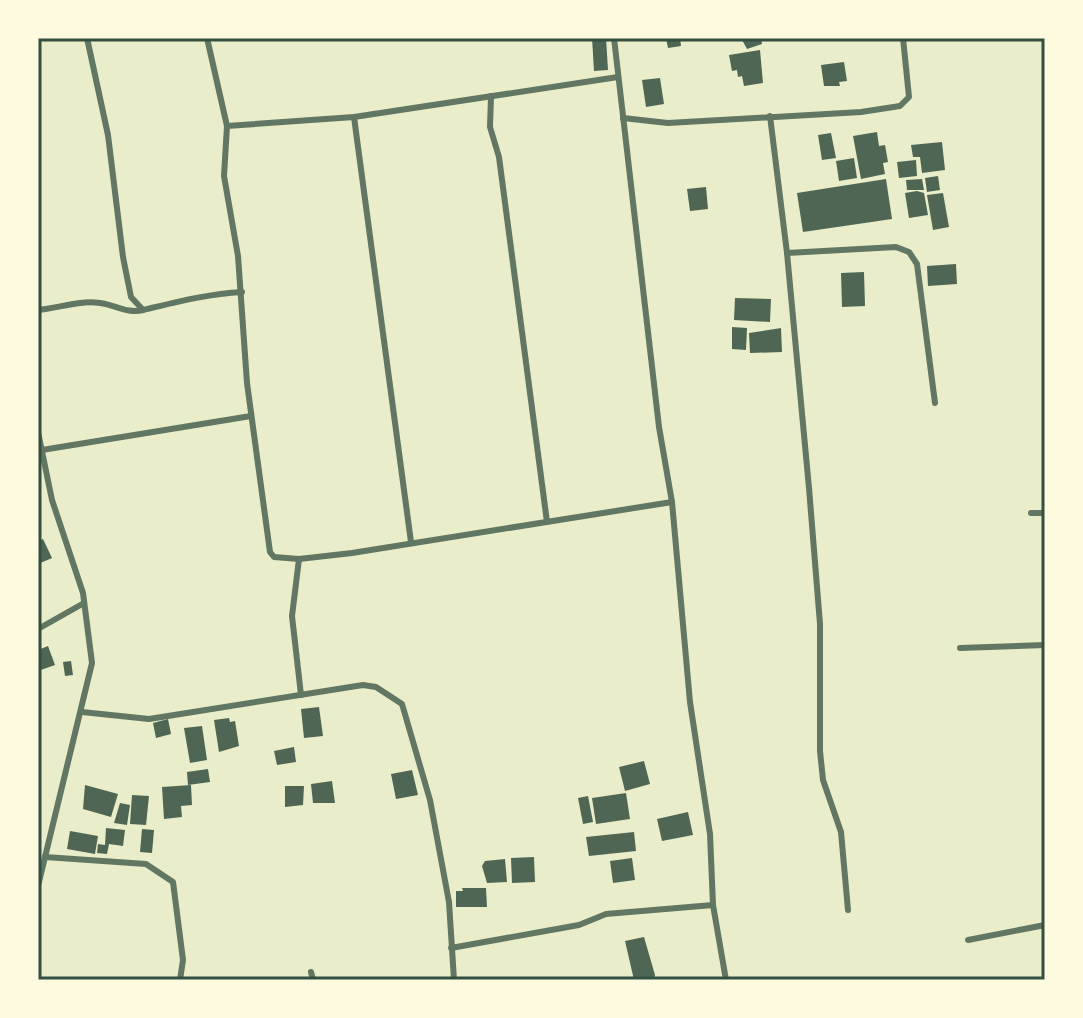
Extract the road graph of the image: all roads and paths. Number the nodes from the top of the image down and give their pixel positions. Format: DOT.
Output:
graph roads {
  1 [pos="87,38"];
  2 [pos="207,38"];
  3 [pos="614,38"];
  4 [pos="903,38"];
  5 [pos="618,77"];
  6 [pos="491,96"];
  7 [pos="770,116"];
  8 [pos="354,117"];
  9 [pos="623,118"];
  10 [pos="227,126"];
  11 [pos="787,253"];
  12 [pos="242,292"];
  13 [pos="38,310"];
  14 [pos="143,310"];
  15 [pos="935,403"];
  16 [pos="251,416"];
  17 [pos="38,432"];
  18 [pos="42,450"];
  19 [pos="672,502"];
  20 [pos="1031,513"];
  21 [pos="1045,513"];
  22 [pos="547,522"];
  23 [pos="411,542"];
  24 [pos="299,559"];
  25 [pos="84,603"];
  26 [pos="38,629"];
  27 [pos="1045,645"];
  28 [pos="960,648"];
  29 [pos="301,695"];
  30 [pos="82,712"];
  31 [pos="45,857"];
  32 [pos="38,886"];
  33 [pos="713,905"];
  34 [pos="848,910"];
  35 [pos="1045,925"];
  36 [pos="968,940"];
  37 [pos="451,948"];
  38 [pos="311,972"];
  39 [pos="180,980"];
  40 [pos="313,980"];
  41 [pos="454,980"];
  42 [pos="726,980"];
  1 -- 14 [label="street"];
  2 -- 10 [label="street"];
  3 -- 5 [label="street"];
  4 -- 7 [label="street"];
  5 -- 6 [label="street"];
  5 -- 9 [label="street"];
  6 -- 8 [label="street"];
  6 -- 22 [label="street"];
  7 -- 9 [label="street"];
  7 -- 11 [label="street"];
  8 -- 10 [label="street"];
  8 -- 23 [label="street"];
  9 -- 19 [label="street"];
  10 -- 12 [label="street"];
  11 -- 15 [label="street"];
  11 -- 34 [label="street"];
  12 -- 14 [label="street"];
  12 -- 16 [label="street"];
  13 -- 14 [label="street"];
  16 -- 18 [label="street"];
  16 -- 24 [label="street"];
  17 -- 18 [label="street"];
  18 -- 25 [label="street"];
  19 -- 22 [label="street"];
  19 -- 33 [label="street"];
  20 -- 21 [label="street"];
  22 -- 23 [label="street"];
  23 -- 24 [label="street"];
  24 -- 29 [label="street"];
  25 -- 26 [label="street"];
  25 -- 30 [label="street"];
  27 -- 28 [label="street"];
  29 -- 30 [label="street"];
  29 -- 37 [label="street"];
  30 -- 31 [label="street"];
  31 -- 32 [label="street"];
  31 -- 39 [label="street"];
  33 -- 37 [label="street"];
  33 -- 42 [label="street"];
  35 -- 36 [label="street"];
  37 -- 41 [label="street"];
  38 -- 40 [label="street"];
}
